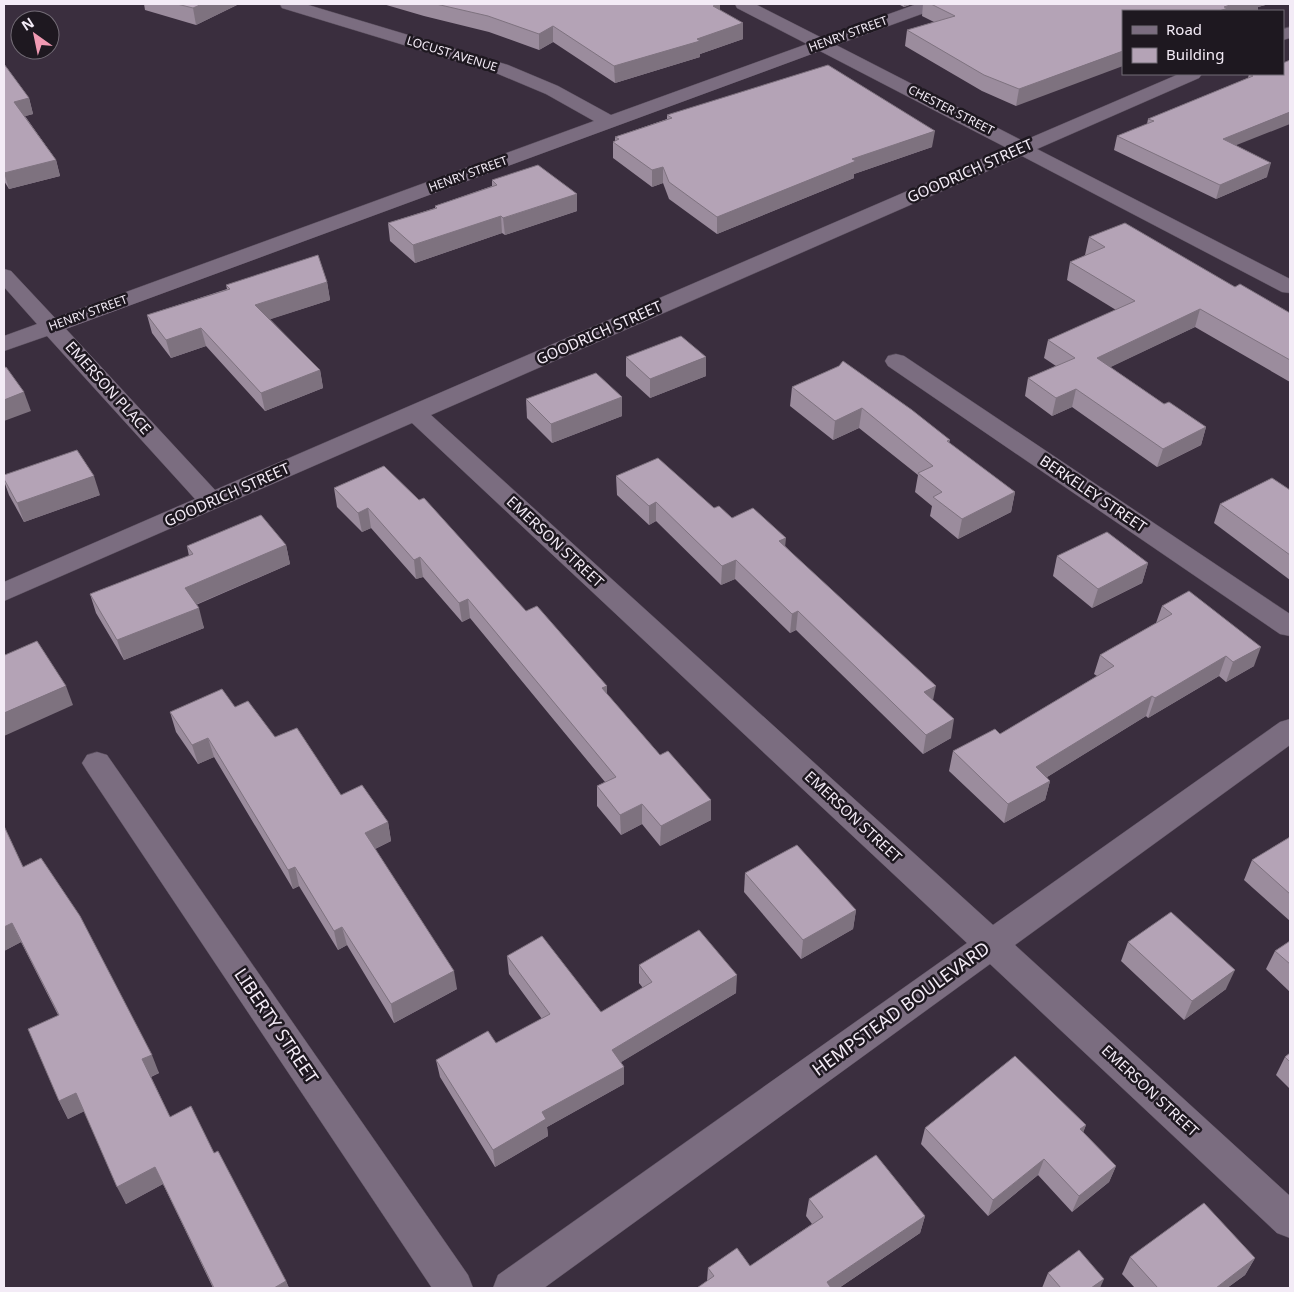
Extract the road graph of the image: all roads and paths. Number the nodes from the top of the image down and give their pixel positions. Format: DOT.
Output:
graph roads {
  1 [pos="743,4"];
  2 [pos="932,4"];
  3 [pos="295,5"];
  4 [pos="822,44"];
  5 [pos="1191,75"];
  6 [pos="609,122"];
  7 [pos="1024,148"];
  8 [pos="4,275"];
  9 [pos="1290,287"];
  10 [pos="51,326"];
  11 [pos="4,344"];
  12 [pos="896,361"];
  13 [pos="415,413"];
  14 [pos="212,502"];
  15 [pos="4,592"];
  16 [pos="1290,627"];
  17 [pos="1290,730"];
  18 [pos="97,763"];
  19 [pos="991,944"];
  20 [pos="1290,1220"];
  21 [pos="454,1288"];
  22 [pos="512,1288"];
  1 -- 4 [label="street, CHESTER STREET"];
  2 -- 4 [label="street, HENRY STREET"];
  3 -- 6 [label="street, LOCUST AVENUE"];
  4 -- 6 [label="street, HENRY STREET"];
  4 -- 7 [label="street, CHESTER STREET"];
  5 -- 7 [label="street, GOODRICH STREET"];
  6 -- 10 [label="street, HENRY STREET"];
  7 -- 9 [label="street, CHESTER STREET"];
  7 -- 13 [label="street, GOODRICH STREET"];
  8 -- 10 [label="street, EMERSON PLACE"];
  10 -- 11 [label="street, HENRY STREET"];
  10 -- 14 [label="street, EMERSON PLACE"];
  12 -- 16 [label="street, BERKELEY STREET"];
  13 -- 14 [label="street, GOODRICH STREET"];
  13 -- 19 [label="street, EMERSON STREET"];
  14 -- 15 [label="street, GOODRICH STREET"];
  17 -- 19 [label="street, HEMPSTEAD BOULEVARD"];
  18 -- 21 [label="street, LIBERTY STREET"];
  19 -- 20 [label="street, EMERSON STREET"];
  19 -- 22 [label="street, HEMPSTEAD BOULEVARD"];
}
